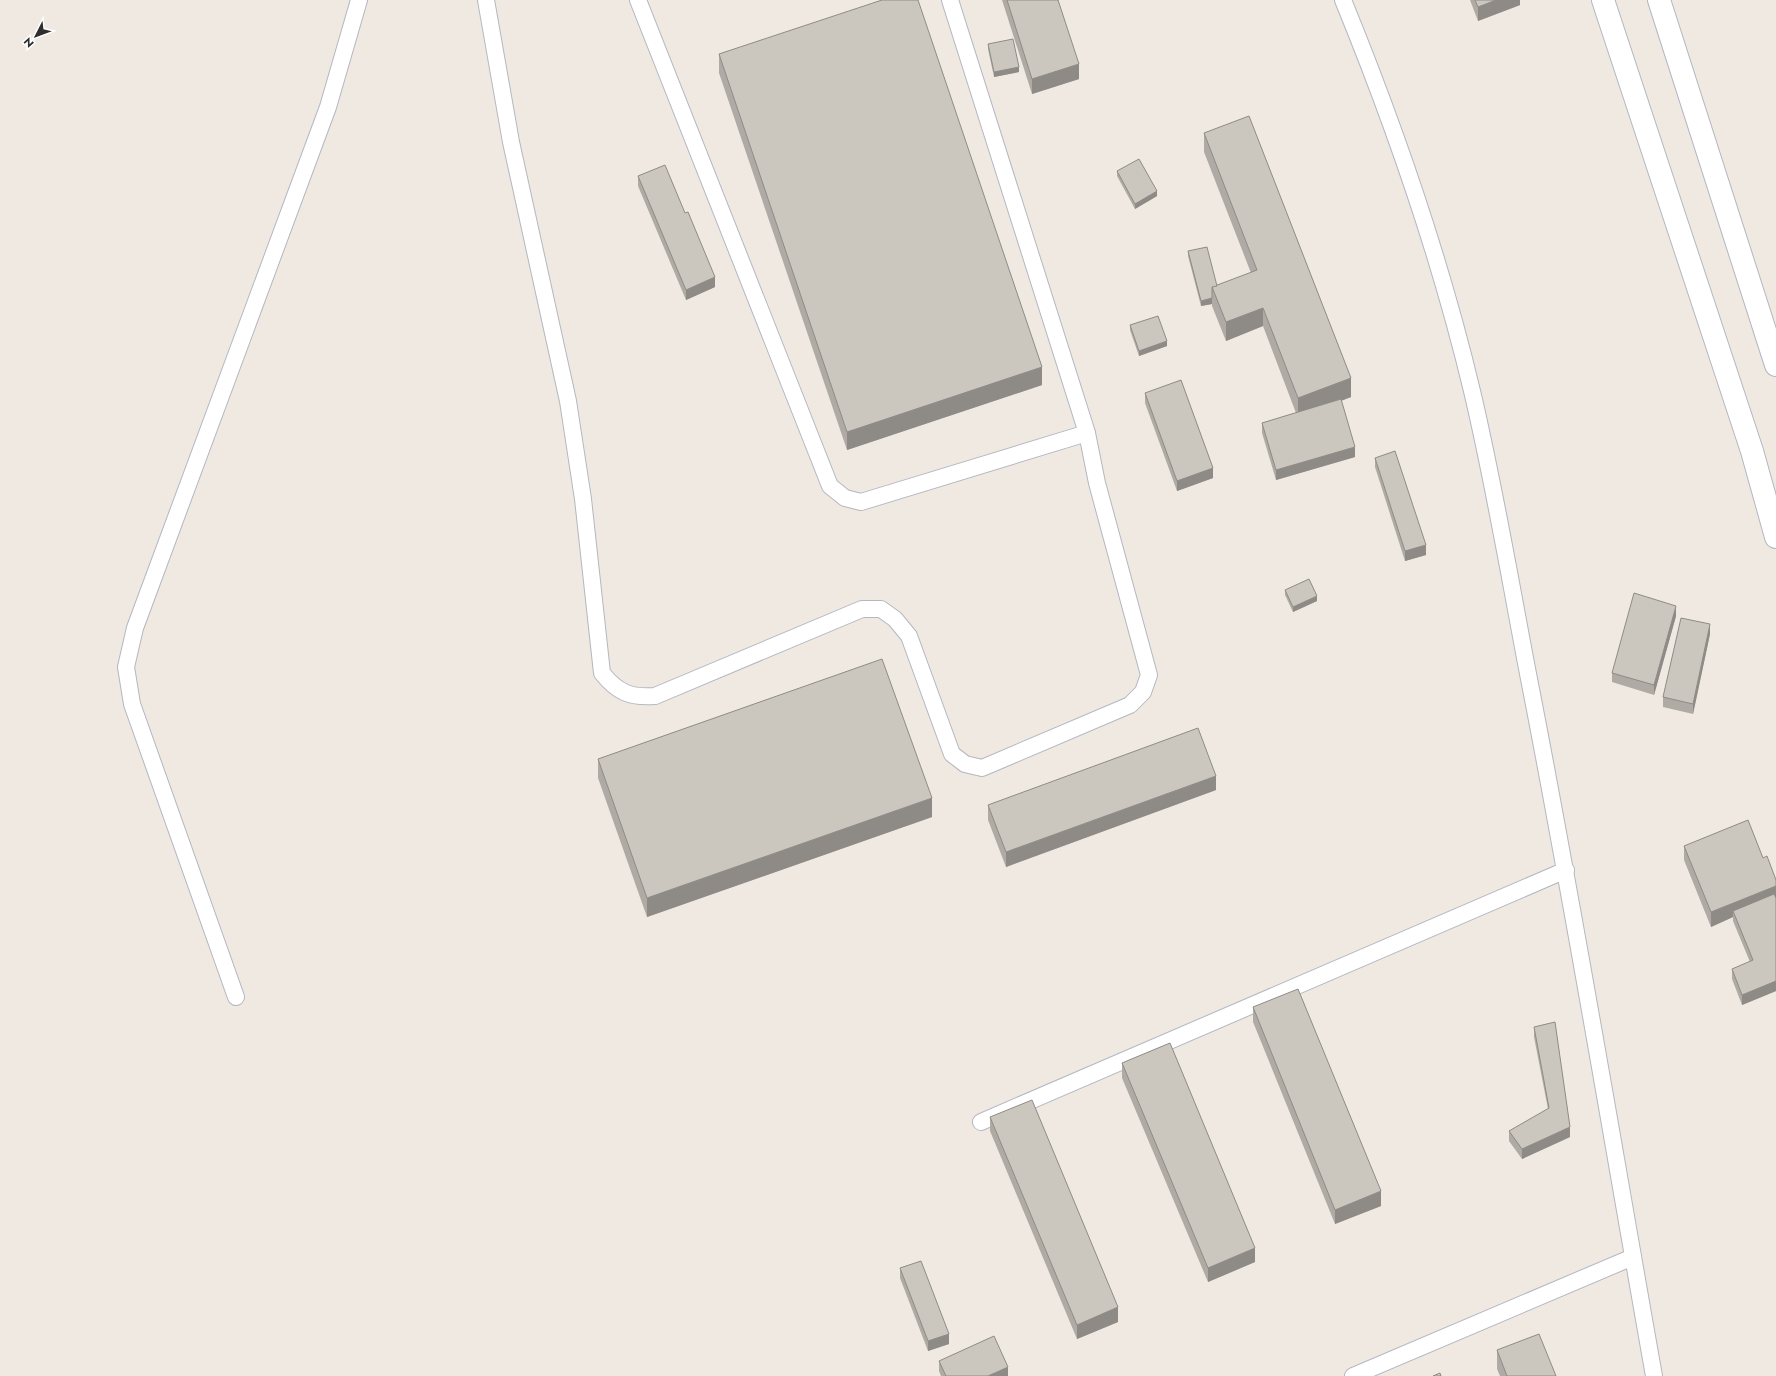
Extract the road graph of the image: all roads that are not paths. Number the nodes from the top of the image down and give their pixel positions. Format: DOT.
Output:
graph roads {
  1 [pos="359,0"];
  2 [pos="486,0"];
  3 [pos="638,0"];
  4 [pos="950,0"];
  5 [pos="1343,0"];
  6 [pos="1603,0"];
  7 [pos="1658,0"];
  8 [pos="1776,365"];
  9 [pos="1087,433"];
  10 [pos="1776,537"];
  11 [pos="1566,870"];
  12 [pos="236,997"];
  13 [pos="981,1122"];
  14 [pos="1633,1257"];
  15 [pos="1352,1376"];
  16 [pos="1654,1376"];
  1 -- 12 [label="lane"];
  2 -- 9 [label="lane"];
  3 -- 9 [label="lane"];
  4 -- 9 [label="lane"];
  5 -- 11 [label="lane"];
  6 -- 10 [label="main road"];
  7 -- 8 [label="main road"];
  11 -- 13 [label="lane"];
  11 -- 14 [label="lane"];
  14 -- 15 [label="lane"];
  14 -- 16 [label="lane"];
}
